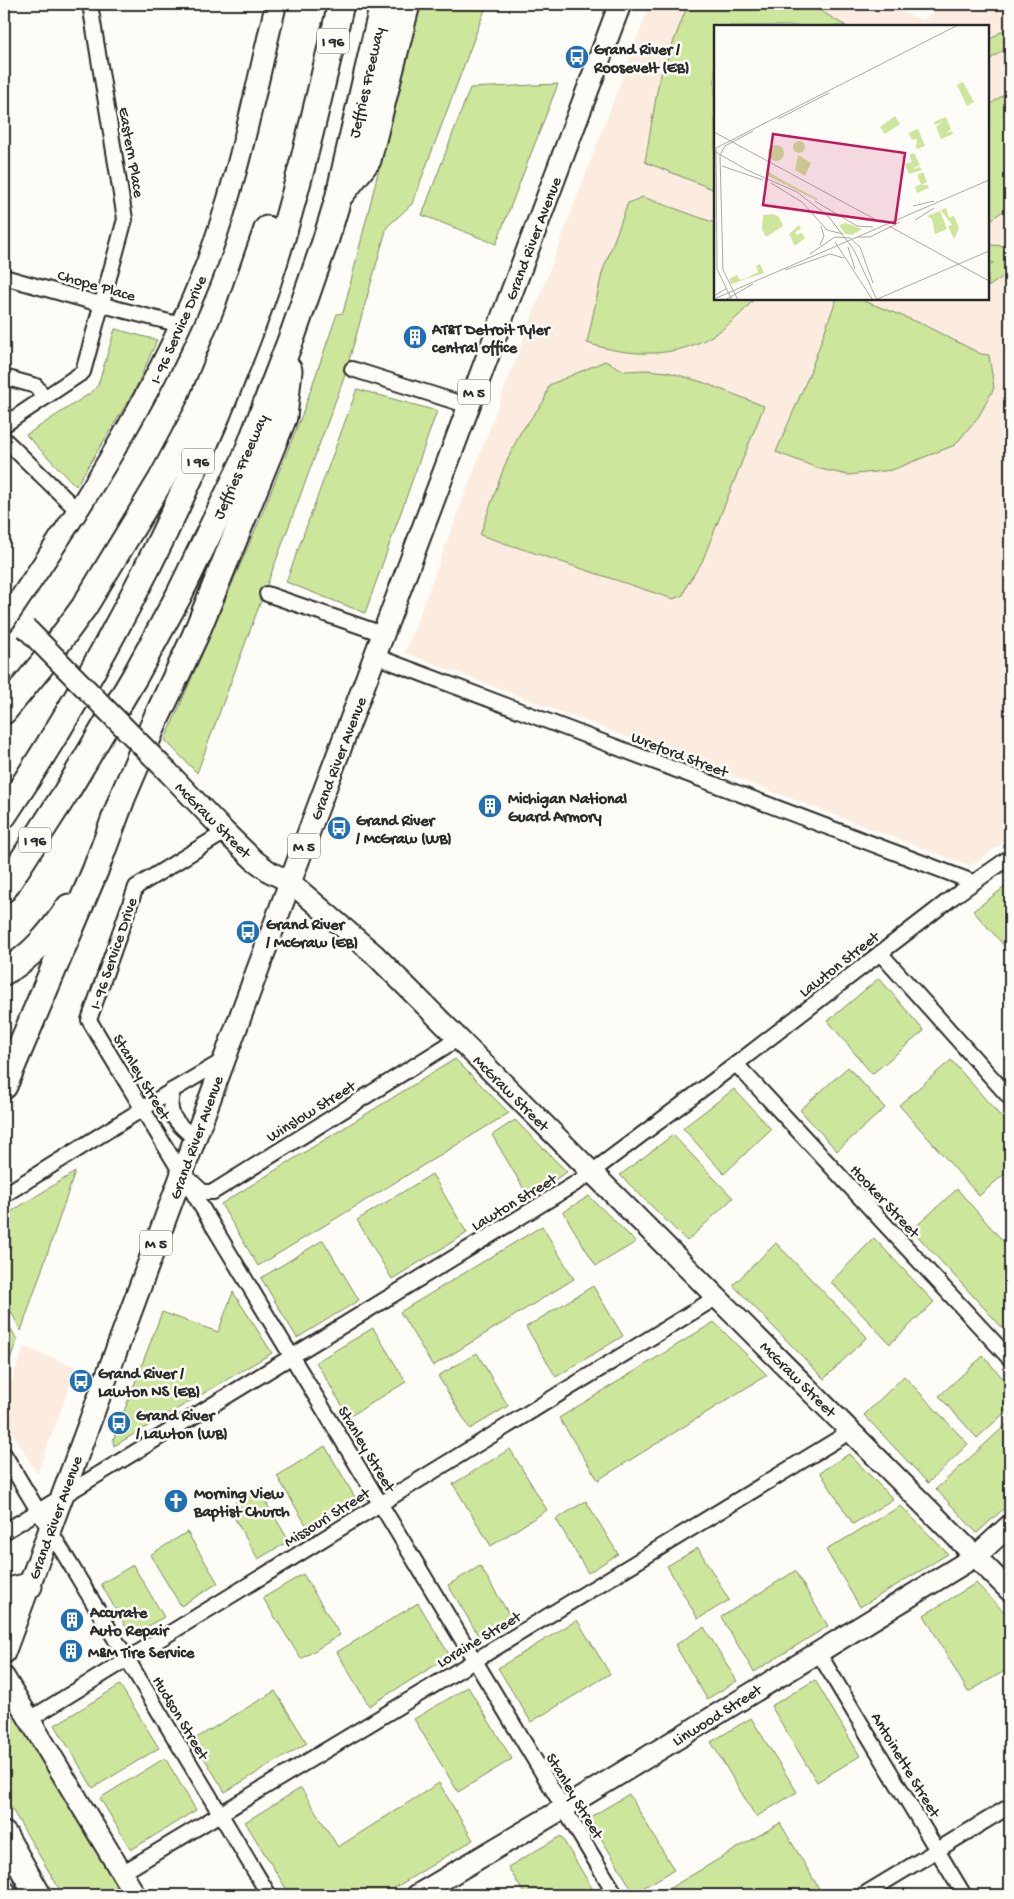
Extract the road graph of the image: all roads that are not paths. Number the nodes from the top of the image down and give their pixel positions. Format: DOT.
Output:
graph roads {
  1 [pos="90,4"];
  2 [pos="276,4"];
  3 [pos="341,4"];
  4 [pos="383,4"];
  5 [pos="407,4"];
  6 [pos="620,4"];
  7 [pos="324,78"];
  8 [pos="338,199"];
  9 [pos="4,277"];
  10 [pos="102,304"];
  11 [pos="181,325"];
  12 [pos="293,334"];
  13 [pos="352,369"];
  14 [pos="4,377"];
  15 [pos="44,398"];
  16 [pos="469,406"];
  17 [pos="4,425"];
  18 [pos="4,439"];
  19 [pos="78,511"];
  20 [pos="267,594"];
  21 [pos="6,613"];
  22 [pos="383,634"];
  23 [pos="375,656"];
  24 [pos="4,711"];
  25 [pos="4,815"];
  26 [pos="225,832"];
  27 [pos="1010,857"];
  28 [pos="95,871"];
  29 [pos="290,882"];
  30 [pos="973,882"];
  31 [pos="4,889"];
  32 [pos="880,953"];
  33 [pos="4,972"];
  34 [pos="89,1020"];
  35 [pos="459,1038"];
  36 [pos="224,1060"];
  37 [pos="736,1064"];
  38 [pos="4,1086"];
  39 [pos="174,1090"];
  40 [pos="1010,1098"];
  41 [pos="143,1108"];
  42 [pos="195,1139"];
  43 [pos="593,1172"];
  44 [pos="182,1173"];
  45 [pos="4,1195"];
  46 [pos="717,1297"];
  47 [pos="293,1356"];
  48 [pos="1010,1358"];
  49 [pos="851,1431"];
  50 [pos="4,1454"];
  51 [pos="61,1498"];
  52 [pos="381,1503"];
  53 [pos="38,1512"];
  54 [pos="1010,1525"];
  55 [pos="49,1530"];
  56 [pos="4,1532"];
  57 [pos="976,1556"];
  58 [pos="28,1586"];
  59 [pos="1010,1590"];
  60 [pos="4,1592"];
  61 [pos="818,1652"];
  62 [pos="4,1653"];
  63 [pos="127,1659"];
  64 [pos="474,1661"];
  65 [pos="4,1677"];
  66 [pos="30,1719"];
  67 [pos="1010,1806"];
  68 [pos="564,1808"];
  69 [pos="220,1814"];
  70 [pos="4,1835"];
  71 [pos="937,1850"];
  72 [pos="122,1873"];
  73 [pos="38,1895"];
  74 [pos="135,1895"];
  75 [pos="269,1895"];
  76 [pos="417,1895"];
  77 [pos="616,1895"];
  78 [pos="863,1895"];
  79 [pos="964,1895"];
  1 -- 10 [label="street, Eastern Place"];
  2 -- 11 [label="street, I- 96 Service Drive"];
  3 -- 7 [label="highway, I 96"];
  4 -- 8 [label="highway, Jeffries Freeway / I 96"];
  5 -- 8 [label="highway"];
  6 -- 16 [label="main road, Grand River Avenue / M 5"];
  7 -- 24 [label="highway"];
  7 -- 25 [label="highway, I 96"];
  8 -- 12 [label="highway, Jeffries Freeway / I 96"];
  9 -- 10 [label="street, Chope Place"];
  10 -- 11 [label="street, Chope Place"];
  10 -- 15 [label="street, Eastern Place"];
  11 -- 19 [label="street, I- 96 Service Drive"];
  12 -- 28 [label="highway"];
  12 -- 31 [label="highway, Jeffries Freeway / I 96"];
  13 -- 16 [label="street"];
  14 -- 15 [label="street"];
  15 -- 17 [label="street, Eastern Place"];
  16 -- 22 [label="main road, Grand River Avenue / M 5"];
  18 -- 19 [label="street"];
  19 -- 21 [label="street, I- 96 Service Drive"];
  20 -- 22 [label="street"];
  21 -- 26 [label="street, McGraw Street, bridge"];
  22 -- 23 [label="main road, Grand River Avenue / M 5"];
  23 -- 29 [label="main road, Grand River Avenue / M 5"];
  23 -- 30 [label="street, Wreford Street"];
  26 -- 29 [label="street, McGraw Street"];
  26 -- 34 [label="street, I- 96 Service Drive"];
  27 -- 30 [label="street, Lawton Street"];
  28 -- 33 [label="highway"];
  28 -- 38 [label="highway"];
  29 -- 35 [label="street, McGraw Street"];
  29 -- 36 [label="main road, Grand River Avenue / M 5"];
  30 -- 32 [label="street, Lawton Street"];
  32 -- 37 [label="street, Lawton Street"];
  32 -- 40 [label="street"];
  34 -- 41 [label="street, Stanley Street"];
  35 -- 43 [label="street, McGraw Street"];
  35 -- 44 [label="street, Winslow Street"];
  36 -- 39 [label="street"];
  36 -- 42 [label="main road, Grand River Avenue / M 5"];
  37 -- 43 [label="street, Lawton Street"];
  37 -- 48 [label="street, Hooker Street"];
  39 -- 41 [label="street"];
  39 -- 42 [label="street"];
  41 -- 44 [label="street, Stanley Street"];
  41 -- 45 [label="street"];
  42 -- 44 [label="main road, Grand River Avenue / M 5"];
  43 -- 46 [label="street, McGraw Street"];
  43 -- 47 [label="street, Lawton Street"];
  44 -- 47 [label="street, Stanley Street"];
  44 -- 51 [label="main road, Grand River Avenue / M 5"];
  46 -- 49 [label="street, McGraw Street"];
  46 -- 52 [label="street, Missouri Street"];
  47 -- 51 [label="street, Lawton Street"];
  47 -- 52 [label="street, Stanley Street"];
  49 -- 57 [label="street, McGraw Street"];
  49 -- 64 [label="street, Loraine Street"];
  50 -- 53 [label="street, Hudson Street"];
  51 -- 53 [label="street, Lawton Street"];
  51 -- 55 [label="main road, Grand River Avenue / M 5"];
  52 -- 63 [label="street, Missouri Street"];
  52 -- 64 [label="street, Stanley Street"];
  53 -- 55 [label="street, Hudson Street"];
  53 -- 56 [label="street, Lawton Street"];
  54 -- 57 [label="street, Linwood Street"];
  55 -- 58 [label="main road, Grand River Avenue / M 5"];
  55 -- 63 [label="street, Hudson Street"];
  57 -- 59 [label="street, McGraw Street"];
  57 -- 61 [label="street, Linwood Street"];
  58 -- 60 [label="highway"];
  58 -- 62 [label="main road, Grand River Avenue / M 5"];
  61 -- 68 [label="street, Linwood Street"];
  61 -- 71 [label="street, Antoinette Street"];
  63 -- 66 [label="street, Missouri Street"];
  63 -- 69 [label="street, Hudson Street"];
  64 -- 68 [label="street, Stanley Street"];
  64 -- 69 [label="street, Loraine Street"];
  65 -- 66 [label="street"];
  66 -- 72 [label="street"];
  67 -- 71 [label="street"];
  68 -- 76 [label="street, Linwood Street"];
  68 -- 77 [label="street, Stanley Street"];
  69 -- 72 [label="street, Loraine Street"];
  69 -- 75 [label="street, Hudson Street"];
  70 -- 73 [label="highway"];
  71 -- 78 [label="street"];
  71 -- 79 [label="street, Antoinette Street"];
  72 -- 74 [label="street"];
}
